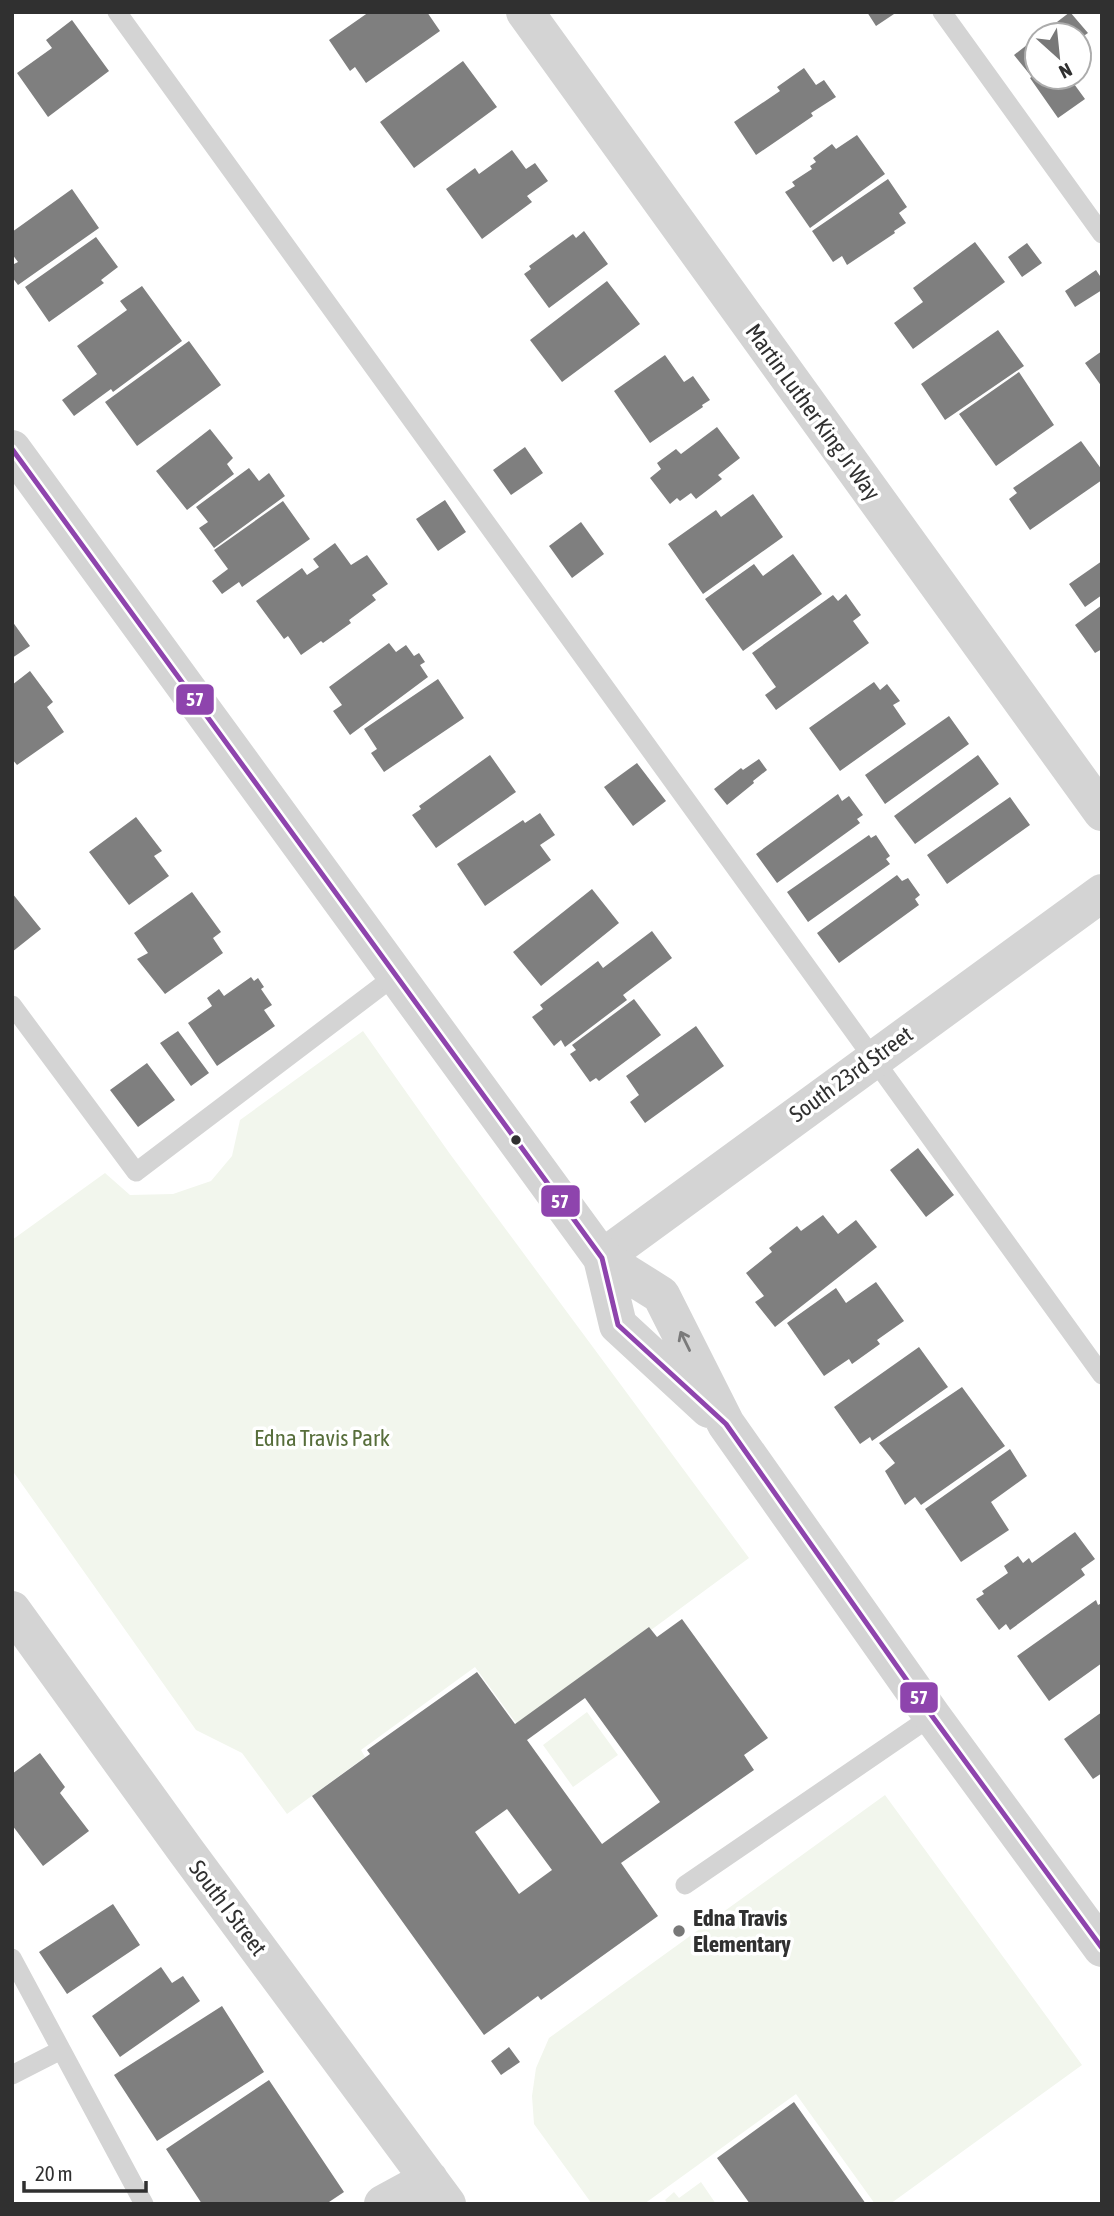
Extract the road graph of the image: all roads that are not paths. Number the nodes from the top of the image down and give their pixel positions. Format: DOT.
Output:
graph roads {
  1 [pos="117,12"];
  2 [pos="525,12"];
  3 [pos="942,12"];
  4 [pos="1102,234"];
  5 [pos="12,449"];
  6 [pos="1102,812"];
  7 [pos="1102,893"];
  8 [pos="396,975"];
  9 [pos="12,1005"];
  10 [pos="872,1059"];
  11 [pos="602,1258"];
  12 [pos="1102,1375"];
  13 [pos="12,1610"];
  14 [pos="933,1716"];
  15 [pos="685,1885"];
  16 [pos="1102,1948"];
  17 [pos="12,1958"];
  18 [pos="61,2050"];
  19 [pos="12,2075"];
  20 [pos="438,2192"];
  21 [pos="144,2204"];
  22 [pos="383,2204"];
  1 -- 10 [label="lane"];
  2 -- 6 [label="street, Martin Luther King Jr Way"];
  3 -- 4 [label="lane"];
  5 -- 8 [label="street"];
  7 -- 10 [label="street, South 23rd Street"];
  8 -- 9 [label="lane"];
  8 -- 11 [label="street"];
  10 -- 11 [label="street, South 23rd Street"];
  10 -- 12 [label="lane"];
  11 -- 14 [label="street"];
  13 -- 20 [label="street, South I Street"];
  14 -- 15 [label="lane"];
  14 -- 16 [label="street"];
  17 -- 18 [label="lane"];
  18 -- 19 [label="lane"];
  18 -- 21 [label="lane"];
  20 -- 22 [label="street"];
}
